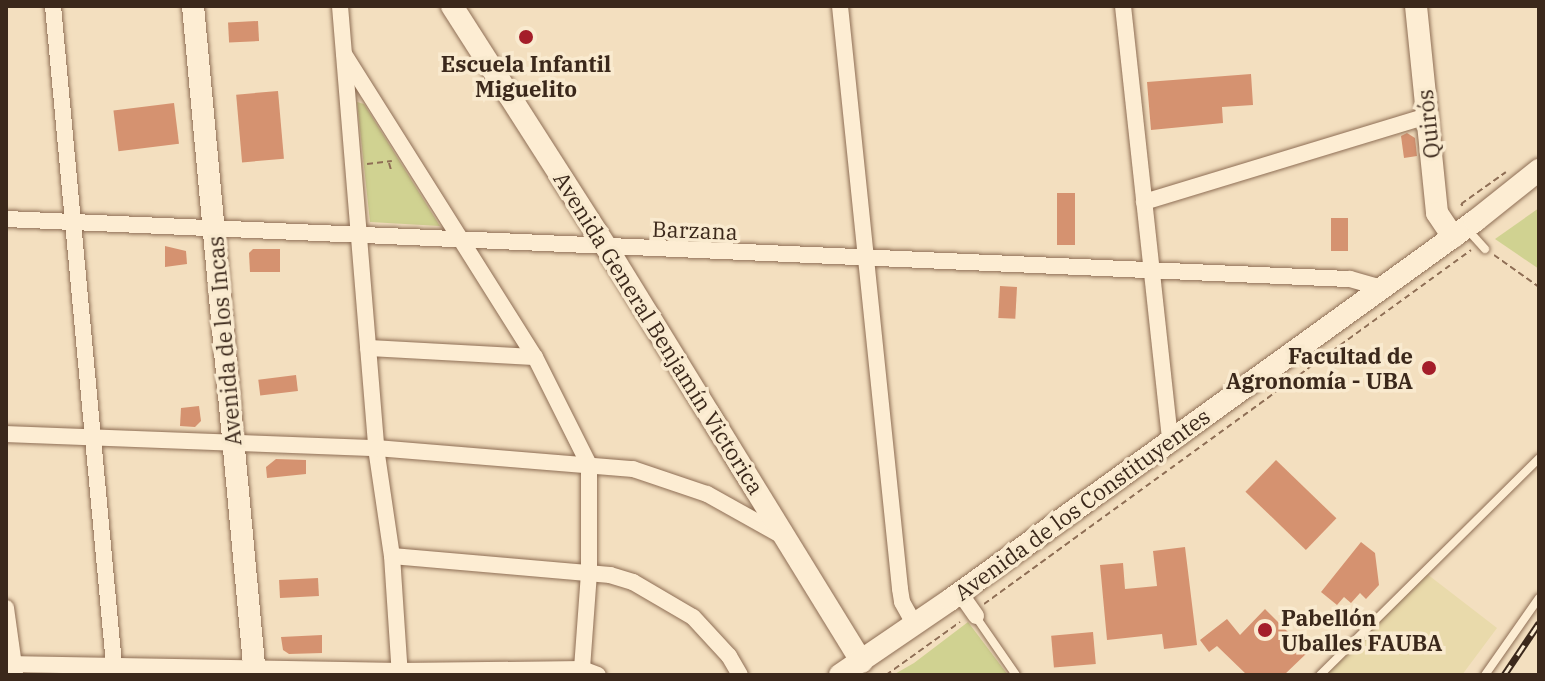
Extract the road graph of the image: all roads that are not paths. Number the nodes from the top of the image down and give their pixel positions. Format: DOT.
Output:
graph roads {
  1 [pos="53,6"];
  2 [pos="193,6"];
  3 [pos="340,6"];
  4 [pos="452,6"];
  5 [pos="840,6"];
  6 [pos="1123,6"];
  7 [pos="1416,6"];
  8 [pos="344,54"];
  9 [pos="1427,116"];
  10 [pos="1539,163"];
  11 [pos="1539,170"];
  12 [pos="1539,181"];
  13 [pos="1517,190"];
  14 [pos="1144,202"];
  15 [pos="6,219"];
  16 [pos="75,224"];
  17 [pos="214,230"];
  18 [pos="359,234"];
  19 [pos="464,239"];
  20 [pos="1471,240"];
  21 [pos="607,248"];
  22 [pos="865,259"];
  23 [pos="1152,272"];
  24 [pos="1382,288"];
  25 [pos="368,348"];
  26 [pos="535,357"];
  27 [pos="6,434"];
  28 [pos="93,437"];
  29 [pos="1170,440"];
  30 [pos="233,444"];
  31 [pos="376,448"];
  32 [pos="1539,458"];
  33 [pos="589,465"];
  34 [pos="788,540"];
  35 [pos="392,556"];
  36 [pos="589,573"];
  37 [pos="960,593"];
  38 [pos="1539,598"];
  39 [pos="6,608"];
  40 [pos="974,614"];
  41 [pos="915,625"];
  42 [pos="862,662"];
  43 [pos="12,668"];
  44 [pos="115,669"];
  45 [pos="254,671"];
  46 [pos="400,673"];
  47 [pos="584,673"];
  48 [pos="740,675"];
  49 [pos="840,675"];
  50 [pos="1016,675"];
  51 [pos="1320,675"];
  52 [pos="1485,675"];
  1 -- 16 [label="street"];
  2 -- 17 [label="main road, Avenida de los Incas"];
  3 -- 8 [label="street"];
  4 -- 21 [label="main road, Avenida General Benjamín Victorica"];
  5 -- 22 [label="street"];
  6 -- 14 [label="street"];
  7 -- 9 [label="main road, Quirós"];
  8 -- 18 [label="street"];
  8 -- 19 [label="street"];
  9 -- 14 [label="street"];
  9 -- 20 [label="main road, Quirós"];
  10 -- 13 [label="street, Avenida de los Constituyentes"];
  11 -- 13 [label="main road, Avenida de los Constituyentes"];
  12 -- 13 [label="main road, Avenida de los Constituyentes"];
  13 -- 20 [label="main road, Avenida de los Constituyentes"];
  14 -- 23 [label="street"];
  15 -- 16 [label="street, Barzana"];
  16 -- 17 [label="street, Barzana"];
  16 -- 28 [label="street"];
  17 -- 18 [label="street, Barzana"];
  17 -- 30 [label="main road, Avenida de los Incas"];
  18 -- 19 [label="street, Barzana"];
  18 -- 25 [label="street"];
  19 -- 21 [label="street, Barzana"];
  19 -- 26 [label="street"];
  20 -- 24 [label="main road, Avenida de los Constituyentes"];
  21 -- 22 [label="street, Barzana"];
  21 -- 34 [label="main road, Avenida General Benjamín Victorica"];
  22 -- 23 [label="street, Barzana"];
  22 -- 41 [label="street"];
  23 -- 24 [label="street, Barzana"];
  23 -- 29 [label="street"];
  24 -- 29 [label="main road, Avenida de los Constituyentes"];
  25 -- 26 [label="street"];
  25 -- 31 [label="street"];
  26 -- 33 [label="street"];
  27 -- 28 [label="street"];
  28 -- 30 [label="street"];
  28 -- 44 [label="street"];
  29 -- 37 [label="main road, Avenida de los Constituyentes"];
  30 -- 31 [label="street"];
  30 -- 45 [label="main road, Avenida de los Incas"];
  31 -- 33 [label="street"];
  31 -- 35 [label="street"];
  32 -- 51 [label="lane"];
  33 -- 34 [label="street"];
  33 -- 36 [label="street"];
  34 -- 42 [label="main road, Avenida General Benjamín Victorica"];
  35 -- 36 [label="street"];
  35 -- 46 [label="street"];
  36 -- 47 [label="street"];
  36 -- 48 [label="street"];
  37 -- 40 [label="street"];
  37 -- 41 [label="main road, Avenida de los Constituyentes"];
  38 -- 52 [label="lane"];
  39 -- 43 [label="street"];
  40 -- 50 [label="lane"];
  41 -- 42 [label="main road, Avenida de los Constituyentes"];
  42 -- 49 [label="main road, Avenida de los Constituyentes"];
  43 -- 44 [label="street"];
  44 -- 45 [label="street"];
  45 -- 46 [label="street"];
  46 -- 47 [label="street"];
}
